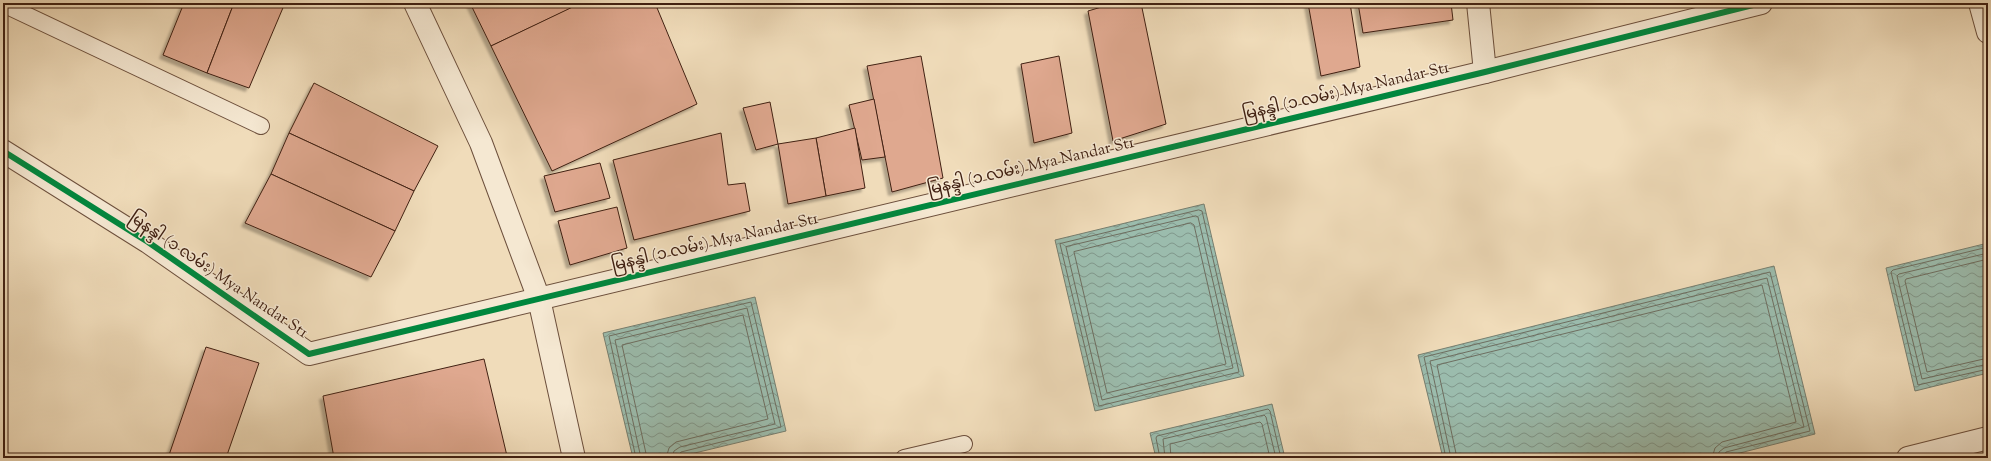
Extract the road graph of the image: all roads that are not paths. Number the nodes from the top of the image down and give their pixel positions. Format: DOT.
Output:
graph roads {
  1 [pos="415,3"];
  2 [pos="1478,3"];
  3 [pos="1761,3"];
  4 [pos="1980,3"];
  5 [pos="3,4"];
  6 [pos="1988,32"];
  7 [pos="1485,72"];
  8 [pos="260,126"];
  9 [pos="3,151"];
  10 [pos="539,299"];
  11 [pos="1988,438"];
  12 [pos="964,444"];
  13 [pos="574,458"];
  14 [pos="904,458"];
  15 [pos="1908,458"];
  1 -- 10 [label="street"];
  2 -- 7 [label="street"];
  3 -- 7 [label="street, မြနန္ဒါ (၁ လမ်း) Mya Nandar St1"];
  4 -- 6 [label="street"];
  5 -- 8 [label="lane"];
  7 -- 10 [label="street, မြနန္ဒါ (၁ လမ်း) Mya Nandar St1"];
  9 -- 10 [label="street, မြနန္ဒါ (၁ လမ်း) Mya Nandar St1"];
  10 -- 13 [label="street"];
  11 -- 15 [label="street"];
  12 -- 14 [label="lane"];
}
